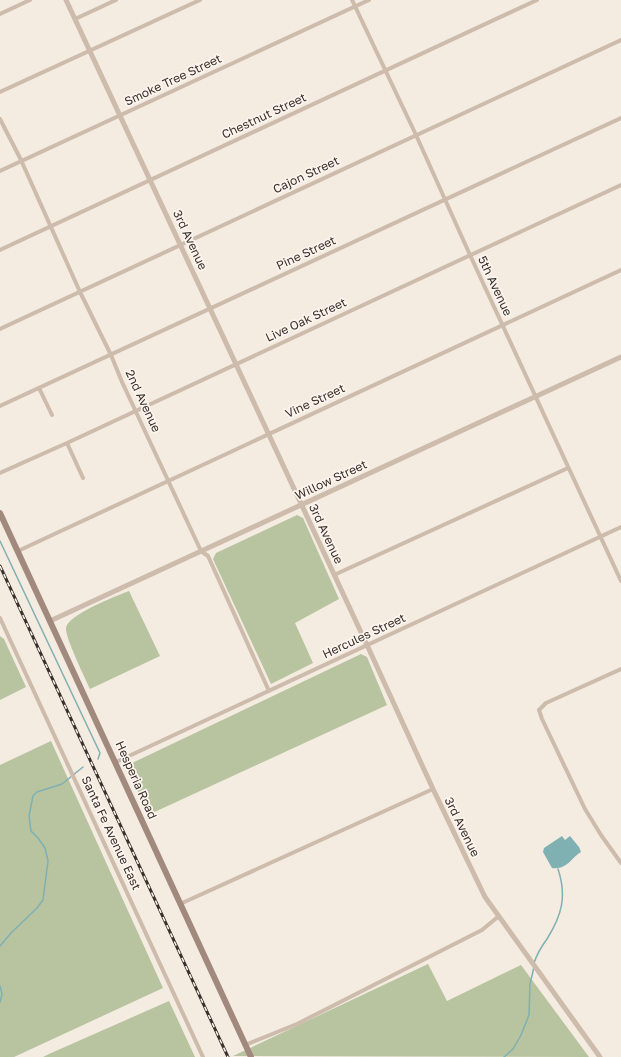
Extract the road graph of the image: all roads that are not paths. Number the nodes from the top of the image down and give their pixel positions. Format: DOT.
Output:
graph roads {
  1 [pos="30,0"];
  2 [pos="66,0"];
  3 [pos="116,0"];
  4 [pos="200,0"];
  5 [pos="352,0"];
  6 [pos="369,0"];
  7 [pos="537,0"];
  8 [pos="355,7"];
  9 [pos="0,14"];
  10 [pos="75,19"];
  11 [pos="621,40"];
  12 [pos="90,51"];
  13 [pos="385,71"];
  14 [pos="0,92"];
  15 [pos="120,116"];
  16 [pos="621,118"];
  17 [pos="0,119"];
  18 [pos="416,135"];
  19 [pos="21,160"];
  20 [pos="0,170"];
  21 [pos="150,179"];
  22 [pos="621,184"];
  23 [pos="445,200"];
  24 [pos="51,226"];
  25 [pos="181,244"];
  26 [pos="0,250"];
  27 [pos="470,255"];
  28 [pos="621,270"];
  29 [pos="80,292"];
  30 [pos="210,309"];
  31 [pos="503,325"];
  32 [pos="0,329"];
  33 [pos="111,355"];
  34 [pos="621,357"];
  35 [pos="236,364"];
  36 [pos="39,388"];
  37 [pos="536,396"];
  38 [pos="0,406"];
  39 [pos="136,411"];
  40 [pos="52,415"];
  41 [pos="269,434"];
  42 [pos="67,444"];
  43 [pos="568,468"];
  44 [pos="0,474"];
  45 [pos="83,478"];
  46 [pos="169,480"];
  47 [pos="302,504"];
  48 [pos="0,513"];
  49 [pos="621,527"];
  50 [pos="600,536"];
  51 [pos="18,551"];
  52 [pos="201,551"];
  53 [pos="334,575"];
  54 [pos="621,581"];
  55 [pos="0,618"];
  56 [pos="50,621"];
  57 [pos="368,645"];
  58 [pos="621,670"];
  59 [pos="269,691"];
  60 [pos="116,762"];
  61 [pos="433,790"];
  62 [pos="621,863"];
  63 [pos="180,904"];
  64 [pos="499,916"];
  65 [pos="246,1045"];
  66 [pos="203,1057"];
  67 [pos="251,1057"];
  68 [pos="600,1057"];
  1 -- 9 [label="street"];
  2 -- 10 [label="street, 3rd Avenue"];
  3 -- 10 [label="street"];
  4 -- 12 [label="street"];
  5 -- 8 [label="street, 5th Avenue"];
  6 -- 8 [label="street, Smoke Tree Street"];
  7 -- 13 [label="street, Chestnut Street"];
  8 -- 13 [label="street, 5th Avenue"];
  8 -- 15 [label="street, Smoke Tree Street"];
  10 -- 12 [label="street, 3rd Avenue"];
  11 -- 18 [label="street, Cajon Street"];
  12 -- 14 [label="street"];
  12 -- 15 [label="street, 3rd Avenue"];
  13 -- 18 [label="street, 5th Avenue"];
  13 -- 21 [label="street, Chestnut Street"];
  15 -- 19 [label="street, Smoke Tree Street"];
  15 -- 21 [label="street, 3rd Avenue"];
  16 -- 23 [label="street, Pine Street"];
  17 -- 19 [label="street, 2nd Avenue"];
  18 -- 23 [label="street, 5th Avenue"];
  18 -- 25 [label="street, Cajon Street"];
  19 -- 20 [label="street, Smoke Tree Street"];
  19 -- 24 [label="street, 2nd Avenue"];
  21 -- 24 [label="street, Chestnut Street"];
  21 -- 25 [label="street, 3rd Avenue"];
  22 -- 27 [label="street, Live Oak Street"];
  23 -- 27 [label="street, 5th Avenue"];
  23 -- 30 [label="street, Pine Street"];
  24 -- 26 [label="street, Chestnut Street"];
  24 -- 29 [label="street, 2nd Avenue"];
  25 -- 29 [label="street, Cajon Street"];
  25 -- 30 [label="street, 3rd Avenue"];
  27 -- 31 [label="street, 5th Avenue"];
  27 -- 35 [label="street, Live Oak Street"];
  28 -- 31 [label="street, Vine Street"];
  29 -- 32 [label="street, Cajon Street"];
  29 -- 33 [label="street, 2nd Avenue"];
  30 -- 33 [label="street, Pine Street"];
  30 -- 35 [label="street, 3rd Avenue"];
  31 -- 37 [label="street, 5th Avenue"];
  31 -- 41 [label="street, Vine Street"];
  33 -- 36 [label="street, Pine Street"];
  33 -- 39 [label="street, 2nd Avenue"];
  34 -- 37 [label="street, Willow Street"];
  35 -- 39 [label="street, Live Oak Street"];
  35 -- 41 [label="street, 3rd Avenue"];
  36 -- 38 [label="street, Pine Street"];
  36 -- 40 [label="street"];
  37 -- 43 [label="street, 5th Avenue"];
  37 -- 47 [label="street, Willow Street"];
  39 -- 42 [label="street, Live Oak Street"];
  39 -- 46 [label="street, 2nd Avenue"];
  41 -- 46 [label="street, Vine Street"];
  41 -- 47 [label="street, 3rd Avenue"];
  42 -- 44 [label="street, Live Oak Street"];
  42 -- 45 [label="street"];
  43 -- 50 [label="street, 5th Avenue"];
  43 -- 53 [label="street"];
  46 -- 51 [label="street, Vine Street"];
  46 -- 52 [label="street, 2nd Avenue"];
  47 -- 52 [label="street, Willow Street"];
  47 -- 53 [label="street, 3rd Avenue"];
  48 -- 51 [label="main road, Hesperia Road"];
  49 -- 50 [label="street, Hercules Street"];
  50 -- 54 [label="street, 5th Avenue"];
  50 -- 57 [label="street, Hercules Street"];
  51 -- 56 [label="main road, Hesperia Road"];
  52 -- 56 [label="street, Willow Street"];
  52 -- 59 [label="street, 2nd Avenue"];
  53 -- 57 [label="street, 3rd Avenue"];
  55 -- 66 [label="street, Santa Fe Avenue East"];
  56 -- 60 [label="main road, Hesperia Road"];
  57 -- 59 [label="street, Hercules Street"];
  57 -- 61 [label="street, 3rd Avenue"];
  58 -- 62 [label="street"];
  59 -- 60 [label="street, Hercules Street"];
  60 -- 63 [label="main road, Hesperia Road"];
  61 -- 63 [label="street"];
  61 -- 64 [label="street, 3rd Avenue"];
  63 -- 65 [label="main road, Hesperia Road"];
  64 -- 65 [label="street"];
  64 -- 68 [label="street, 3rd Avenue"];
  65 -- 67 [label="main road, Hesperia Road"];
}
